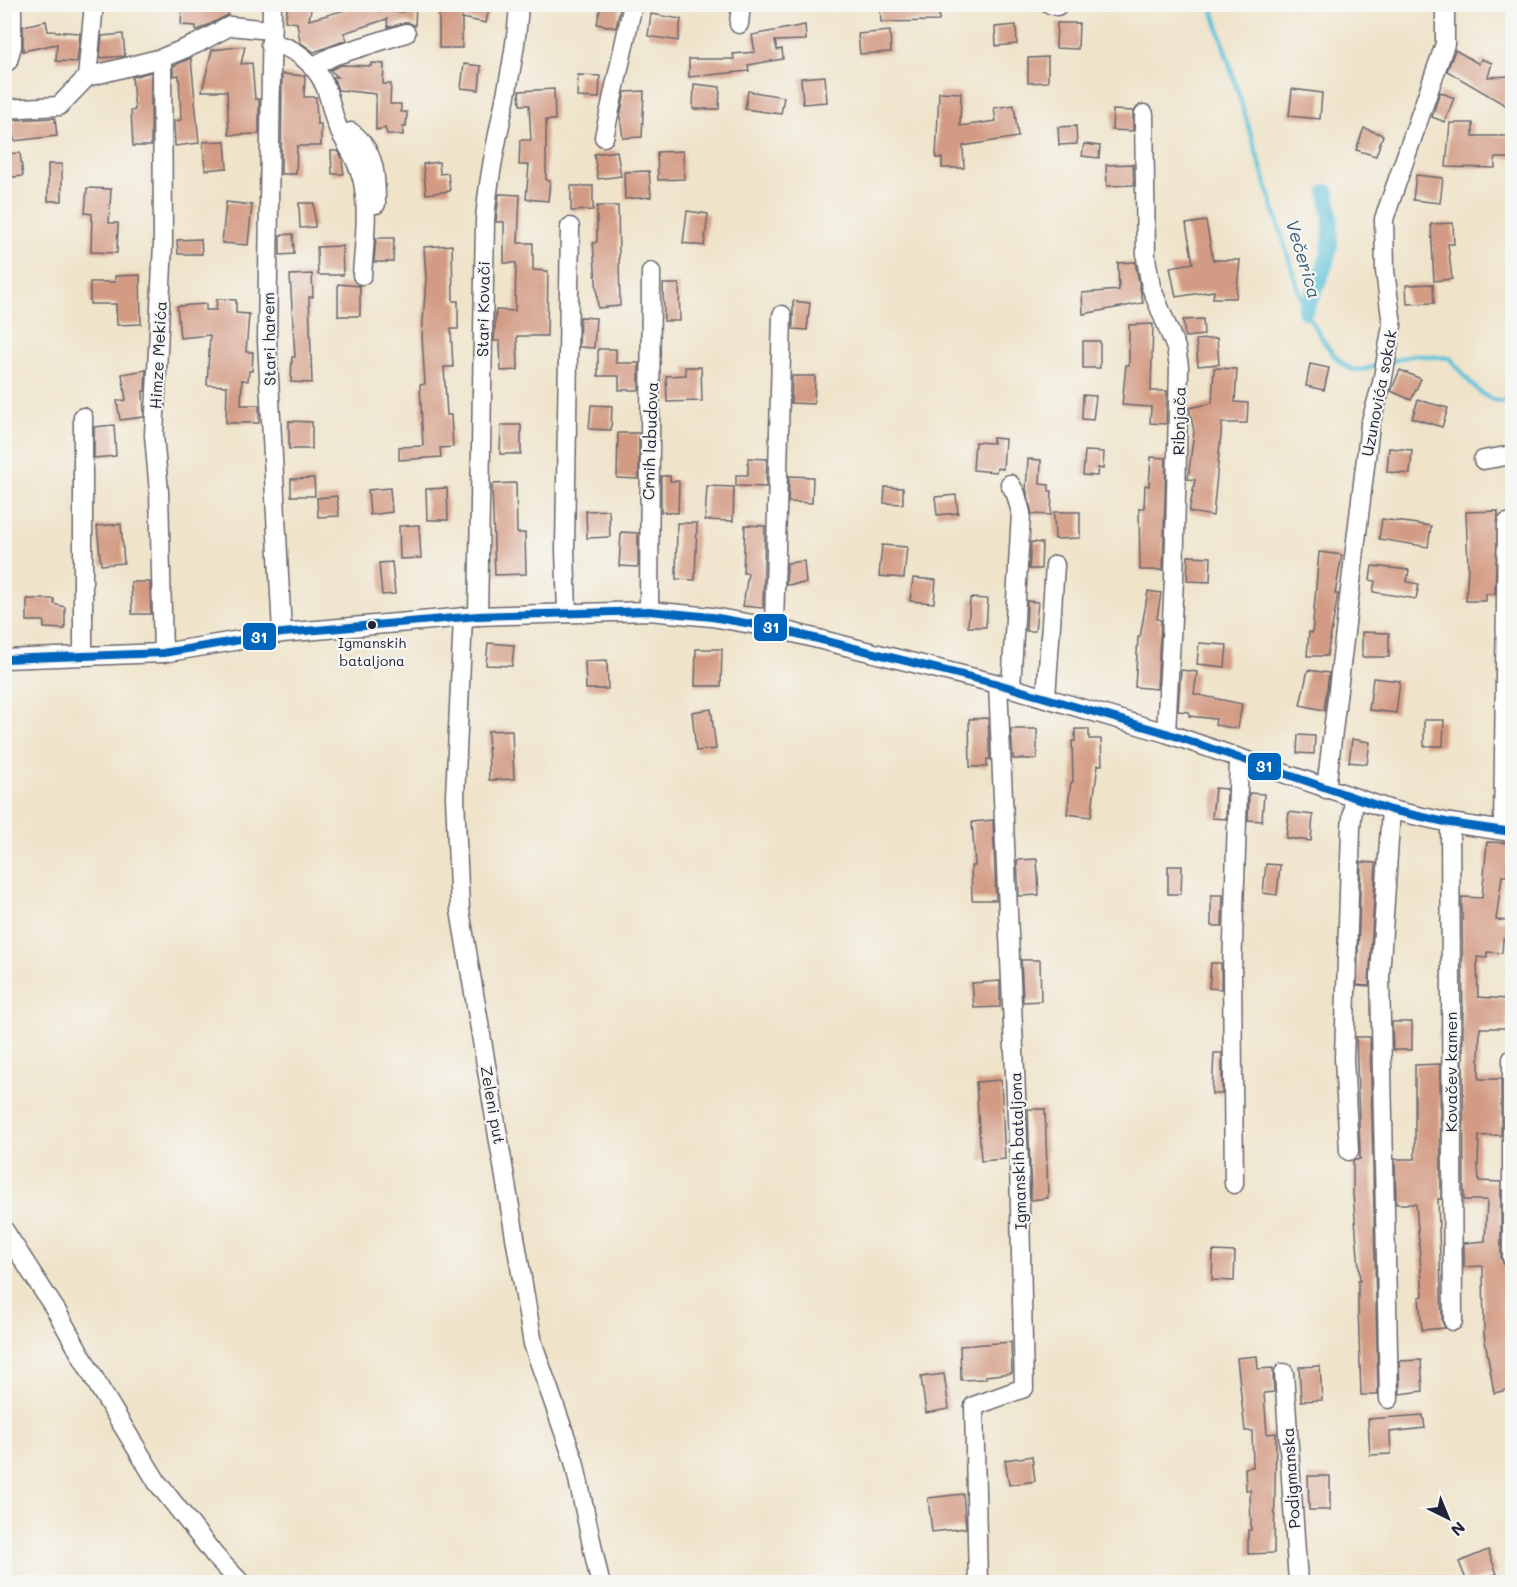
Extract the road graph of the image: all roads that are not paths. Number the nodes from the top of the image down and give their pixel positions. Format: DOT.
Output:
graph roads {
  1 [pos="12,4"];
  2 [pos="94,4"];
  3 [pos="272,4"];
  4 [pos="519,4"];
  5 [pos="633,4"];
  6 [pos="741,4"];
  7 [pos="1445,4"];
  8 [pos="739,24"];
  9 [pos="406,33"];
  10 [pos="270,37"];
  11 [pos="162,58"];
  12 [pos="4,63"];
  13 [pos="312,67"];
  14 [pos="87,77"];
  15 [pos="4,109"];
  16 [pos="1144,114"];
  17 [pos="335,120"];
  18 [pos="604,137"];
  19 [pos="570,228"];
  20 [pos="377,230"];
  21 [pos="651,272"];
  22 [pos="362,275"];
  23 [pos="782,315"];
  24 [pos="83,417"];
  25 [pos="1512,455"];
  26 [pos="1483,460"];
  27 [pos="1010,484"];
  28 [pos="1507,523"];
  29 [pos="1055,565"];
  30 [pos="649,611"];
  31 [pos="567,613"];
  32 [pos="470,616"];
  33 [pos="774,628"];
  34 [pos="282,633"];
  35 [pos="163,653"];
  36 [pos="83,656"];
  37 [pos="4,659"];
  38 [pos="1004,686"];
  39 [pos="1046,698"];
  40 [pos="1166,733"];
  41 [pos="1239,759"];
  42 [pos="1326,789"];
  43 [pos="1354,798"];
  44 [pos="1391,810"];
  45 [pos="1450,823"];
  46 [pos="1508,831"];
  47 [pos="1512,1059"];
  48 [pos="1349,1151"];
  49 [pos="1234,1184"];
  50 [pos="4,1230"];
  51 [pos="1512,1258"];
  52 [pos="1453,1321"];
  53 [pos="1284,1373"];
  54 [pos="1389,1399"];
  55 [pos="240,1582"];
  56 [pos="600,1582"];
  57 [pos="978,1582"];
  58 [pos="1298,1582"];
  1 -- 12 [label="street"];
  2 -- 14 [label="street"];
  3 -- 10 [label="street, Stari harem"];
  4 -- 32 [label="street, Stari Kovači"];
  5 -- 18 [label="street"];
  6 -- 8 [label="street"];
  7 -- 42 [label="street, Uzunovića sokak"];
  9 -- 13 [label="street"];
  10 -- 11 [label="street"];
  10 -- 13 [label="street"];
  10 -- 34 [label="street, Stari harem"];
  11 -- 14 [label="street"];
  11 -- 35 [label="street, Himze Mekića"];
  13 -- 17 [label="street"];
  14 -- 15 [label="street"];
  16 -- 40 [label="street, Ribnjača"];
  17 -- 20 [label="street"];
  17 -- 22 [label="street"];
  19 -- 31 [label="street"];
  21 -- 30 [label="street, Crnih labudova"];
  23 -- 33 [label="street"];
  24 -- 36 [label="street"];
  25 -- 26 [label="street"];
  27 -- 38 [label="street"];
  28 -- 46 [label="street"];
  29 -- 39 [label="street"];
  30 -- 31 [label="street"];
  30 -- 33 [label="street"];
  31 -- 32 [label="street"];
  32 -- 34 [label="street"];
  32 -- 56 [label="street, Zeleni put"];
  33 -- 38 [label="street"];
  34 -- 35 [label="street"];
  35 -- 36 [label="street"];
  36 -- 37 [label="street"];
  38 -- 39 [label="street"];
  38 -- 57 [label="street, Igmanskih bataljona"];
  39 -- 40 [label="street"];
  40 -- 41 [label="street"];
  41 -- 42 [label="street"];
  41 -- 49 [label="street"];
  42 -- 43 [label="street"];
  43 -- 44 [label="street"];
  43 -- 48 [label="street"];
  44 -- 45 [label="street"];
  44 -- 54 [label="street"];
  45 -- 46 [label="street"];
  45 -- 52 [label="street, Kovačev kamen"];
  47 -- 51 [label="street"];
  50 -- 55 [label="street"];
  53 -- 58 [label="street, Podigmanska"];
}
